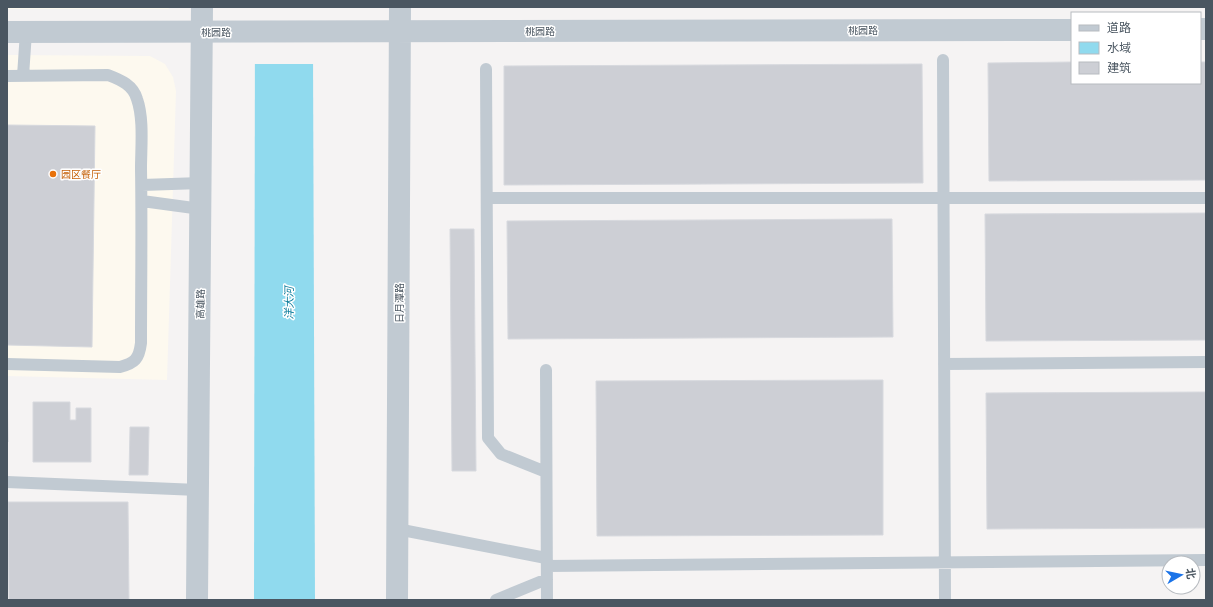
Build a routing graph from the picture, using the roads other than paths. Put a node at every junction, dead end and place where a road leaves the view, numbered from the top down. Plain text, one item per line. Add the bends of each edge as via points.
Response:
1 (202, 7) edge
2 (400, 7) edge
3 (1071, 30) edge
4 (17, 32) edge
5 (202, 32) junction
6 (400, 32) junction
7 (943, 60) dead end
8 (486, 69) dead end
9 (7, 76) edge
10 (23, 76) junction
11 (201, 183) junction
12 (142, 185) junction
13 (487, 198) junction
14 (944, 198) junction
15 (1206, 198) edge
16 (142, 201) junction
17 (201, 209) junction
18 (1206, 362) edge
19 (7, 364) edge
20 (944, 364) junction
21 (546, 370) dead end
22 (546, 472) junction
23 (7, 482) edge
24 (198, 490) junction
25 (397, 529) junction
26 (1206, 560) edge
27 (546, 562) junction
28 (945, 562) junction
29 (547, 579) junction
30 (197, 600) edge
31 (397, 600) edge
32 (496, 600) edge
33 (547, 600) edge
34 (945, 600) edge

1 - 5 street, 高雄路
2 - 6 street, 日月潭路
3 - 6 street, 桃园路
4 - 5 street, 桃园路
4 - 10 lane
5 - 6 street, 桃园路
5 - 11 street, 高雄路
6 - 25 street, 日月潭路
7 - 14 lane
8 - 13 lane
9 - 10 lane
10 - 12 lane via 108,76 130,86 137,98 141,116
11 - 12 lane
11 - 17 street, 高雄路
12 - 16 lane
13 - 14 lane
13 - 22 lane via 488,438 501,454
14 - 15 lane
14 - 20 lane
16 - 17 lane
16 - 19 lane via 141,343 140,353 131,364 120,367
17 - 24 street, 高雄路
18 - 20 lane
20 - 28 lane
21 - 22 lane
22 - 27 lane
23 - 24 lane
24 - 30 street, 高雄路
25 - 27 lane
25 - 31 street, 日月潭路
26 - 28 lane
27 - 28 lane
27 - 29 lane
28 - 34 lane
29 - 32 lane
29 - 33 lane

